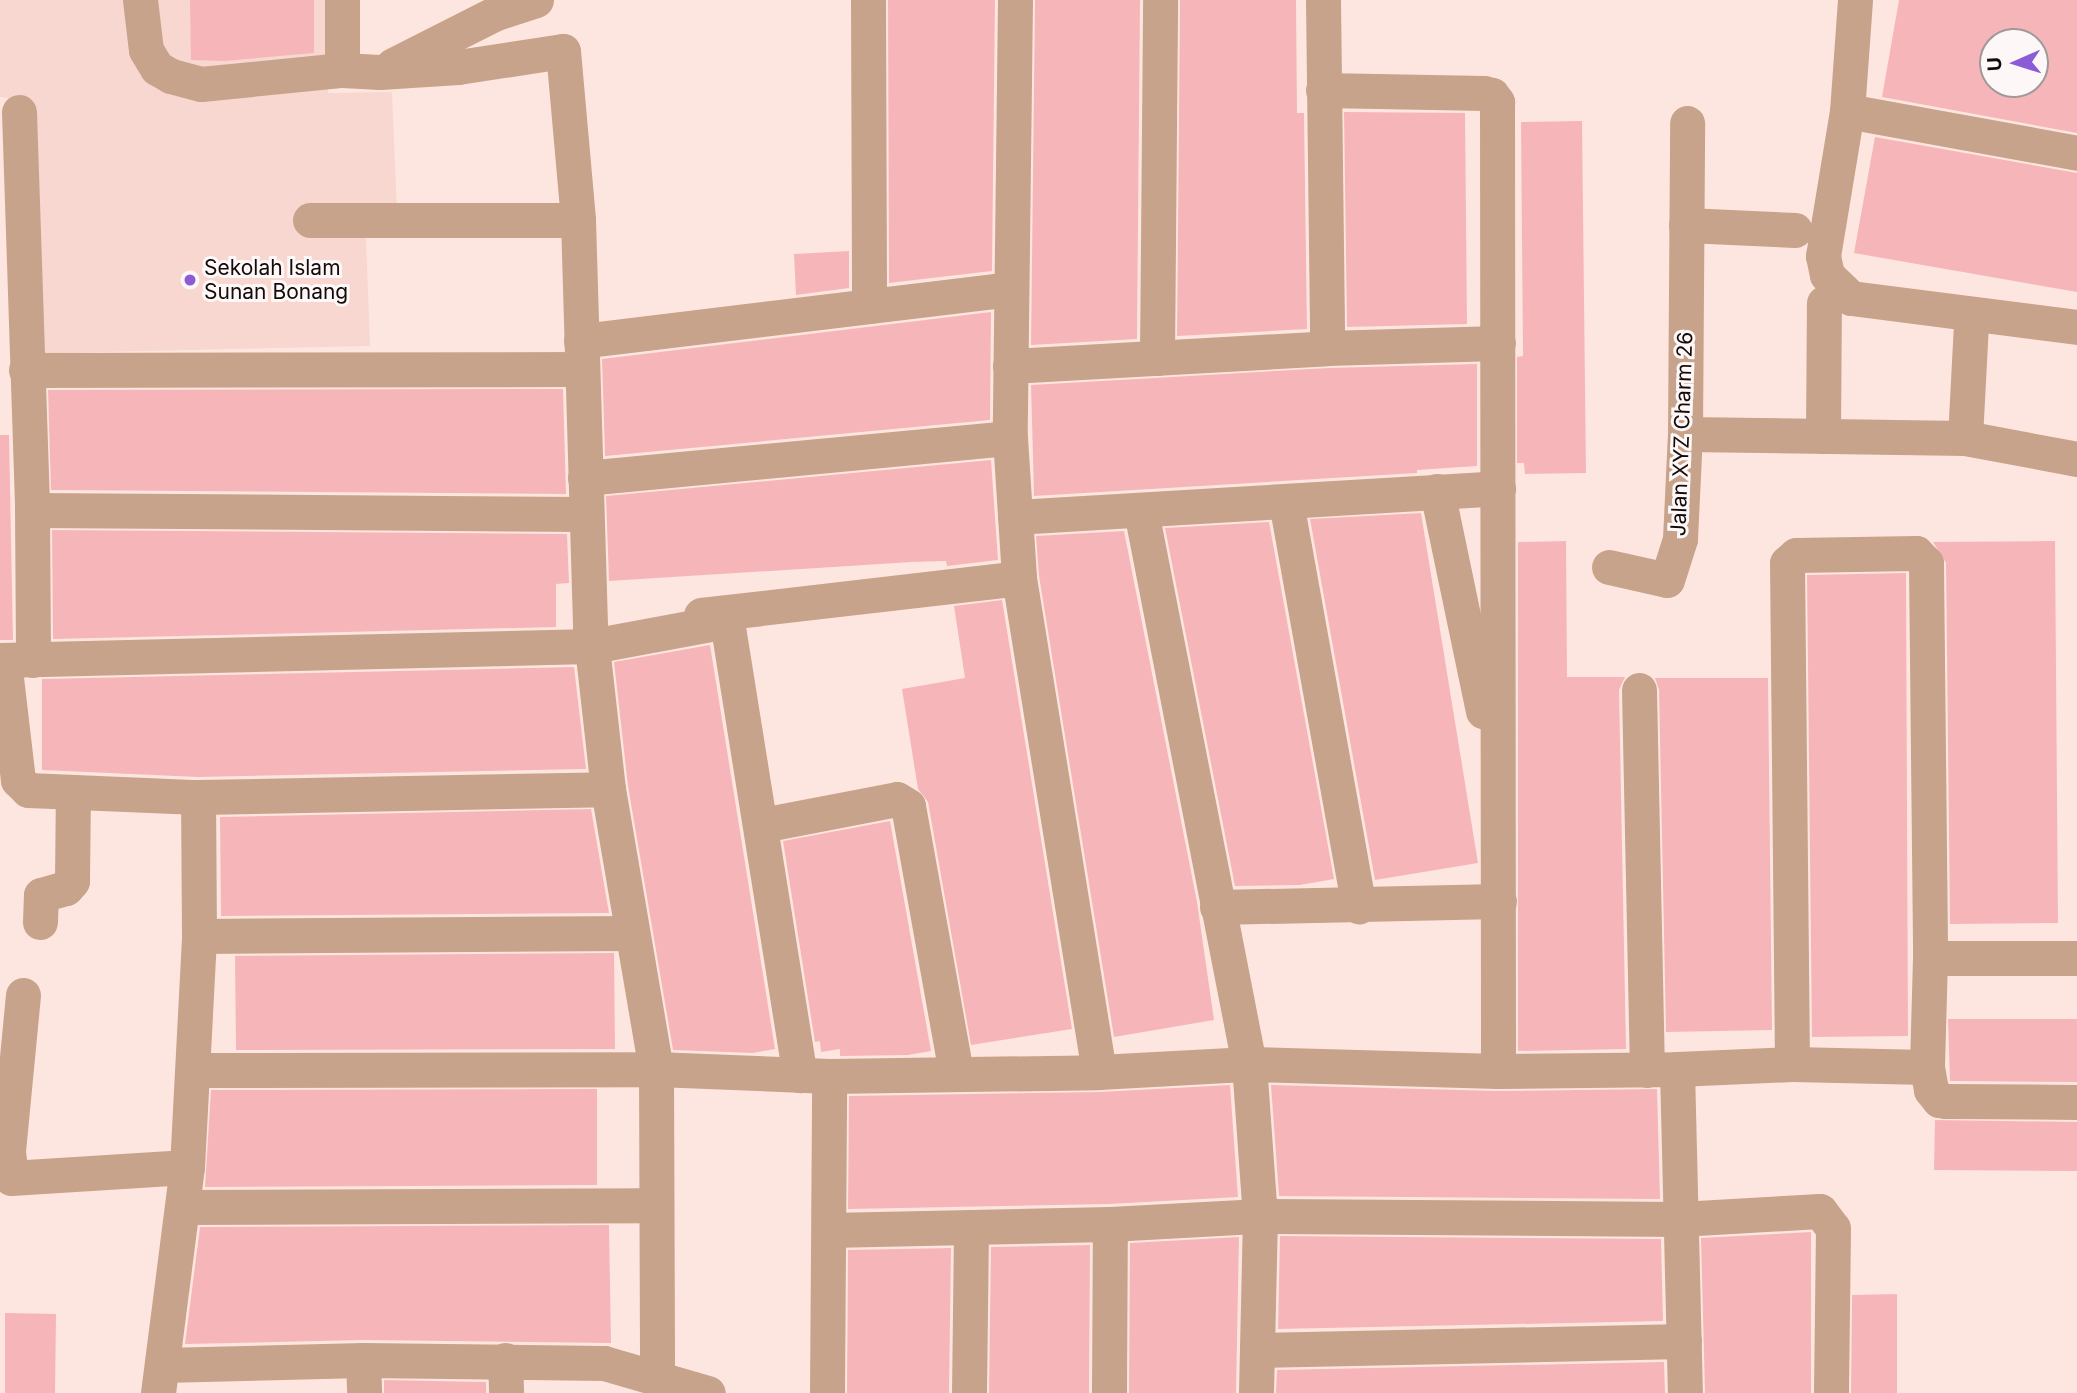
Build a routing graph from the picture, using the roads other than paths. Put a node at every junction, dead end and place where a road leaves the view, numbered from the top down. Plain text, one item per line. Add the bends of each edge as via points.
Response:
1 (140, 0) edge
2 (342, 0) edge
3 (536, 0) edge
4 (545, 0) edge
5 (868, 0) edge
6 (1015, 0) edge
7 (1160, 0) edge
8 (1323, 0) edge
9 (1855, 0) edge
10 (496, 6) edge
11 (563, 51) junction
12 (342, 70) junction
13 (380, 72) junction
14 (1323, 90) junction
15 (1847, 111) junction
16 (19, 112) dead end
17 (1687, 123) dead end
18 (2077, 153) edge
19 (310, 220) dead end
20 (578, 220) junction
21 (1686, 225) junction
22 (1795, 230) dead end
23 (1010, 289) junction
24 (1824, 303) dead end
25 (869, 306) junction
26 (1971, 324) dead end
27 (2077, 327) edge
28 (1498, 343) junction
29 (1327, 348) junction
30 (581, 355) junction
31 (1157, 358) junction
32 (1010, 366) junction
33 (18, 391) edge
34 (1685, 434) junction
35 (1823, 436) junction
36 (1010, 438) junction
37 (1965, 438) junction
38 (2077, 459) edge
39 (585, 478) junction
40 (1498, 488) junction
41 (1437, 491) junction
42 (1286, 502) junction
43 (32, 510) junction
44 (1141, 511) junction
45 (585, 514) junction
46 (1015, 517) junction
47 (1609, 567) dead end
48 (1019, 578) junction
49 (591, 638) junction
50 (12, 660) edge
51 (1639, 690) dead end
52 (1498, 778) junction
53 (608, 789) junction
54 (74, 792) junction
55 (198, 797) junction
56 (762, 825) junction
57 (1499, 901) junction
58 (1217, 906) junction
59 (1359, 906) junction
60 (40, 922) dead end
61 (632, 933) junction
62 (199, 936) junction
63 (1930, 958) junction
64 (2077, 958) edge
65 (23, 995) dead end
66 (1249, 1064) junction
67 (1792, 1064) junction
68 (1927, 1067) junction
69 (656, 1069) junction
70 (1662, 1069) junction
71 (194, 1070) junction
72 (1498, 1071) junction
73 (1099, 1072) junction
74 (956, 1074) junction
75 (814, 1076) junction
76 (2077, 1102) edge
77 (187, 1167) junction
78 (654, 1205) junction
79 (183, 1207) junction
80 (1260, 1216) junction
81 (1680, 1219) junction
82 (1111, 1224) junction
83 (971, 1227) junction
84 (829, 1230) junction
85 (1684, 1341) junction
86 (1256, 1350) junction
87 (657, 1376) junction
88 (364, 1377) edge
89 (505, 1377) edge
90 (160, 1379) edge
91 (708, 1393) edge
92 (827, 1393) edge
93 (970, 1393) edge
94 (1109, 1393) edge
95 (1256, 1393) edge
96 (1685, 1393) edge
97 (1831, 1393) edge

1 - 12 street via 146,50 158,68 171,76 201,84
2 - 12 street
3 - 10 street
4 - 11 street
5 - 25 street
6 - 23 street
7 - 31 street
8 - 14 street
9 - 15 street
10 - 13 street
11 - 13 street via 457,67
11 - 20 street
12 - 13 street
14 - 28 street via 1484,93 1497,102
14 - 29 street
15 - 18 street
15 - 27 street via 1823,256 1827,275 1842,292 1851,298
16 - 33 street
17 - 21 street, Jalan XYZ Charm 26
19 - 20 street
20 - 30 street
21 - 22 street
21 - 34 street, Jalan XYZ Charm 26
23 - 25 street
23 - 32 street
24 - 35 street
25 - 30 street
26 - 37 street
28 - 29 street
28 - 40 street
29 - 31 street
30 - 33 street
30 - 39 street
31 - 32 street
32 - 36 street
33 - 43 street
34 - 35 street
34 - 47 street, Jalan XYZ Charm 26 via 1680,538 1667,580
35 - 37 street
36 - 39 street
36 - 46 street
37 - 38 street
39 - 45 street
40 - 41 street
40 - 52 street
41 - 42 street
41 - 52 street
42 - 44 street
42 - 59 street
43 - 45 street
43 - 50 street
44 - 46 street
44 - 58 street
45 - 49 street
46 - 48 street
48 - 49 street
48 - 73 street
49 - 50 street
49 - 53 street
49 - 56 street via 727,621
50 - 54 street via 19,780 28,790
51 - 70 street
52 - 57 street
53 - 55 street
53 - 61 street
54 - 55 street
54 - 60 street via 72,881 66,888 41,895
55 - 62 street
56 - 74 street via 897,799 908,806
56 - 75 street
57 - 59 street
57 - 72 street
58 - 59 street
58 - 66 street
61 - 62 street
61 - 69 street
62 - 71 street
63 - 64 street
63 - 67 street via 1926,563 1916,553 1793,556 1787,562
63 - 68 street
65 - 77 street via 8,1152 11,1178
66 - 72 street
66 - 73 street
66 - 80 street
67 - 68 street
67 - 70 street
68 - 76 street via 1931,1090 1939,1100
69 - 71 street
69 - 75 street
69 - 78 street
70 - 72 street
70 - 81 street
71 - 77 street
73 - 74 street
74 - 75 street
75 - 84 street
77 - 79 street
78 - 79 street
78 - 87 street
79 - 90 street
80 - 81 street
80 - 82 street
80 - 86 street
81 - 85 street
81 - 97 street via 1811,1210 1827,1216 1833,1228
82 - 83 street
82 - 94 street
83 - 84 street
83 - 93 street
84 - 92 street
85 - 86 street
85 - 96 street
86 - 95 street
87 - 89 street via 604,1363
87 - 91 street
88 - 89 street
88 - 90 street

